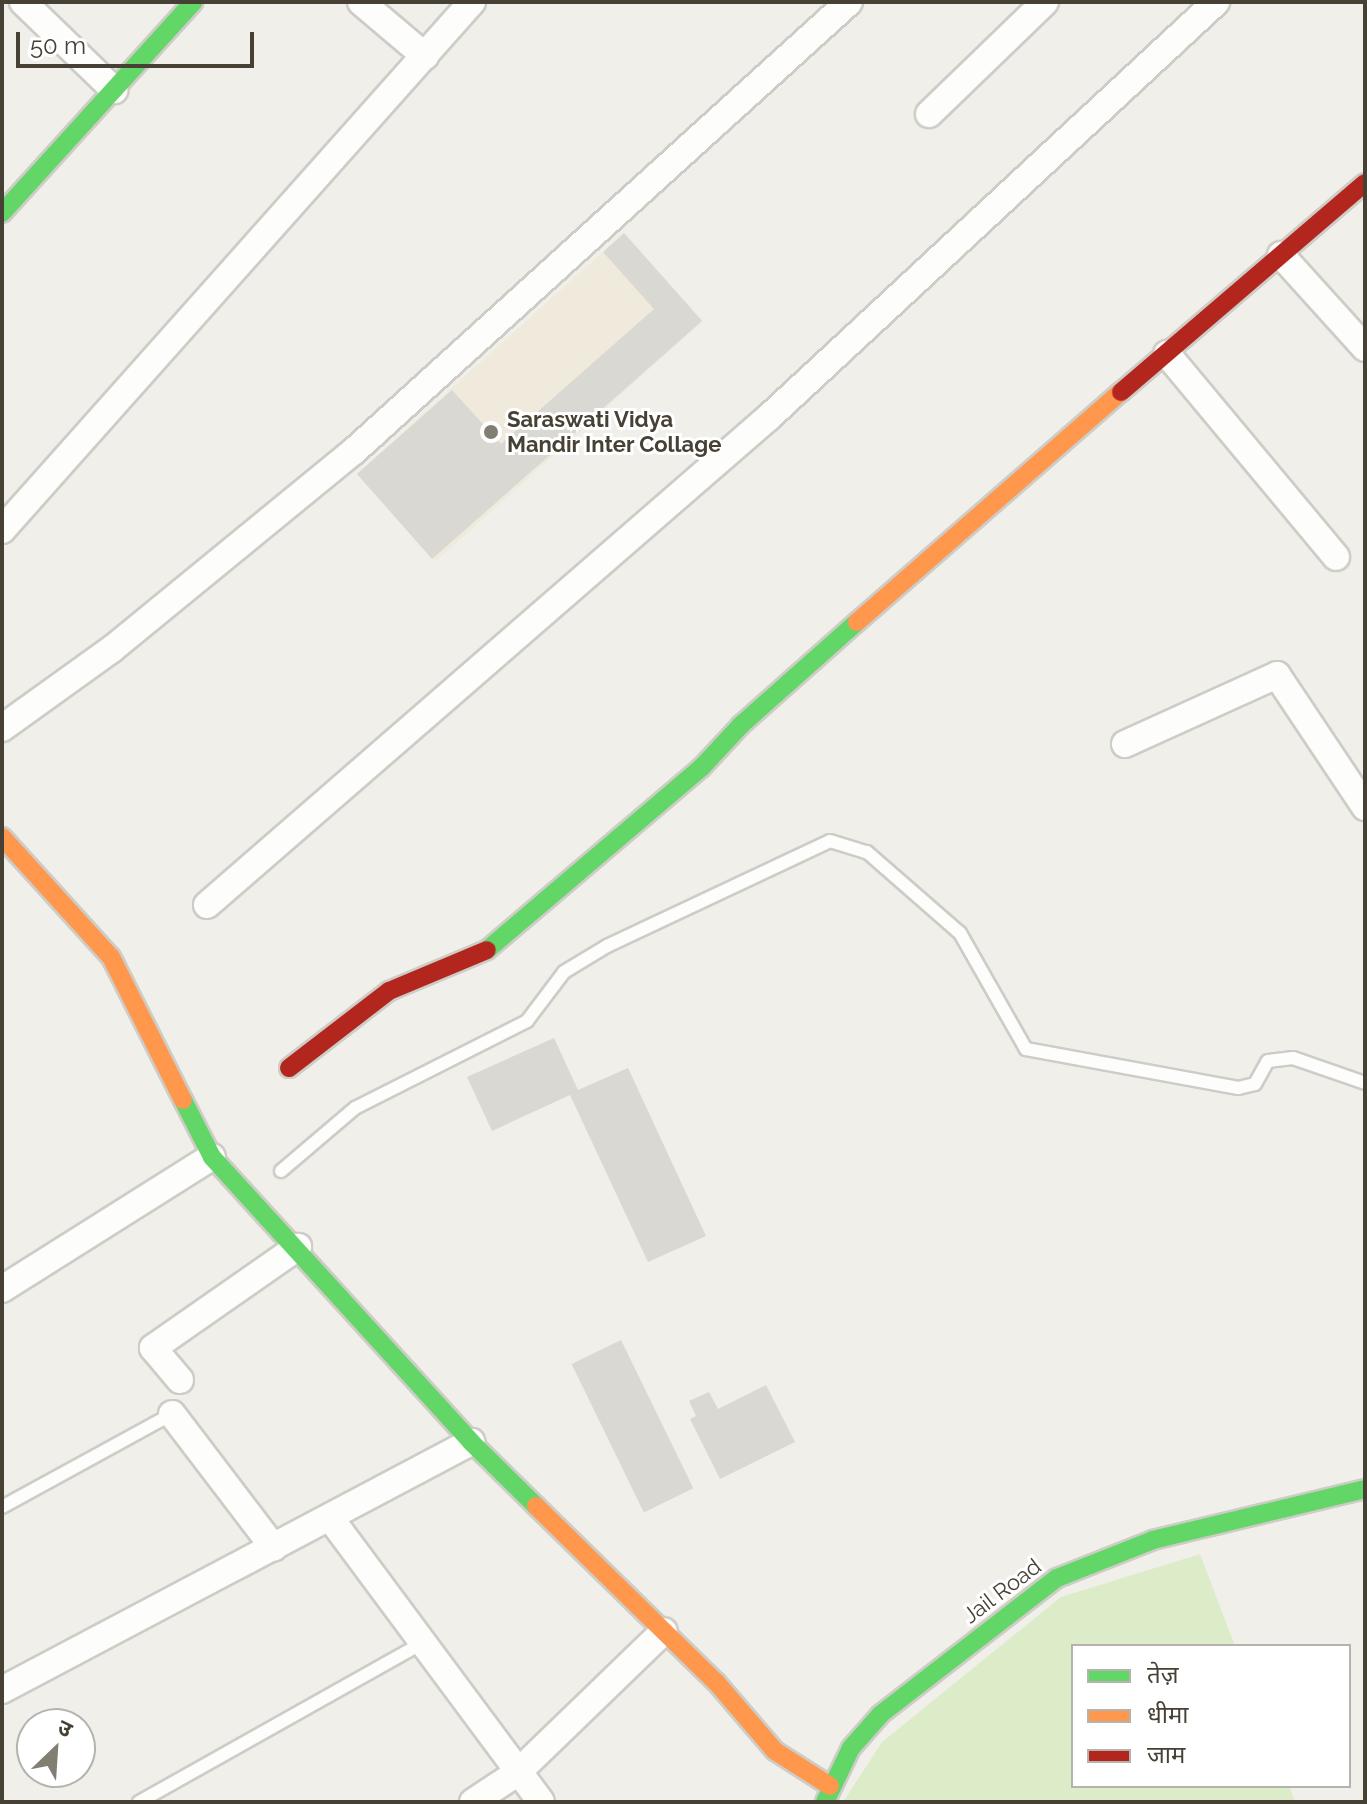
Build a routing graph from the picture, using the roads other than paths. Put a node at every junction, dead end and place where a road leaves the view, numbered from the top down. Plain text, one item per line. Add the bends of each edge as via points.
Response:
1 (23, 2) edge
2 (193, 2) edge
3 (361, 2) edge
4 (472, 2) edge
5 (849, 2) edge
6 (1045, 2) edge
7 (1216, 2) edge
8 (425, 56) junction
9 (114, 90) junction
10 (929, 114) dead end
11 (1365, 183) edge
12 (2, 213) edge
13 (1281, 255) junction
14 (1365, 348) edge
15 (1167, 354) junction
16 (2, 530) edge
17 (1336, 557) dead end
18 (2, 728) edge
19 (1125, 744) dead end
20 (1365, 807) edge
21 (2, 837) edge
22 (207, 905) dead end
23 (289, 1068) dead end
24 (1365, 1083) edge
25 (212, 1157) junction
26 (281, 1171) dead end
27 (298, 1247) junction
28 (2, 1289) edge
29 (180, 1380) dead end
30 (172, 1414) joint
31 (471, 1442) junction
32 (1363, 1489) edge
33 (2, 1507) edge
34 (1365, 1509) edge
35 (331, 1519) junction
36 (274, 1548) junction
37 (664, 1631) junction
38 (422, 1643) junction
39 (2, 1690) edge
40 (517, 1773) junction
41 (827, 1794) edge
42 (139, 1802) edge
43 (473, 1802) edge
44 (541, 1802) edge

1 - 9 street
2 - 9 street
3 - 8 street
4 - 8 street
5 - 18 street via 354,451 112,649
6 - 10 street
7 - 22 street via 769,417
8 - 16 street
9 - 12 street
11 - 13 street
13 - 14 street
13 - 15 street
15 - 17 street
15 - 23 street via 481,955 389,991
19 - 20 street via 1277,675
21 - 25 street via 111,957
24 - 26 lane via 1293,1058 1268,1061 1255,1084 1238,1088 1026,1049 960,933 867,852 830,841 607,946 564,972 527,1021 355,1108
25 - 27 street
25 - 28 street
27 - 29 street via 153,1348
27 - 31 street
30 - 33 lane
30 - 36 street
31 - 35 street
31 - 37 street
32 - 34 lane
32 - 41 street, Jail Road via 1153,1540 1057,1578 881,1714 851,1748
35 - 36 street
35 - 38 street
36 - 39 street
37 - 40 street
37 - 41 street via 775,1751
38 - 40 street
38 - 42 lane
40 - 43 street
40 - 44 street

